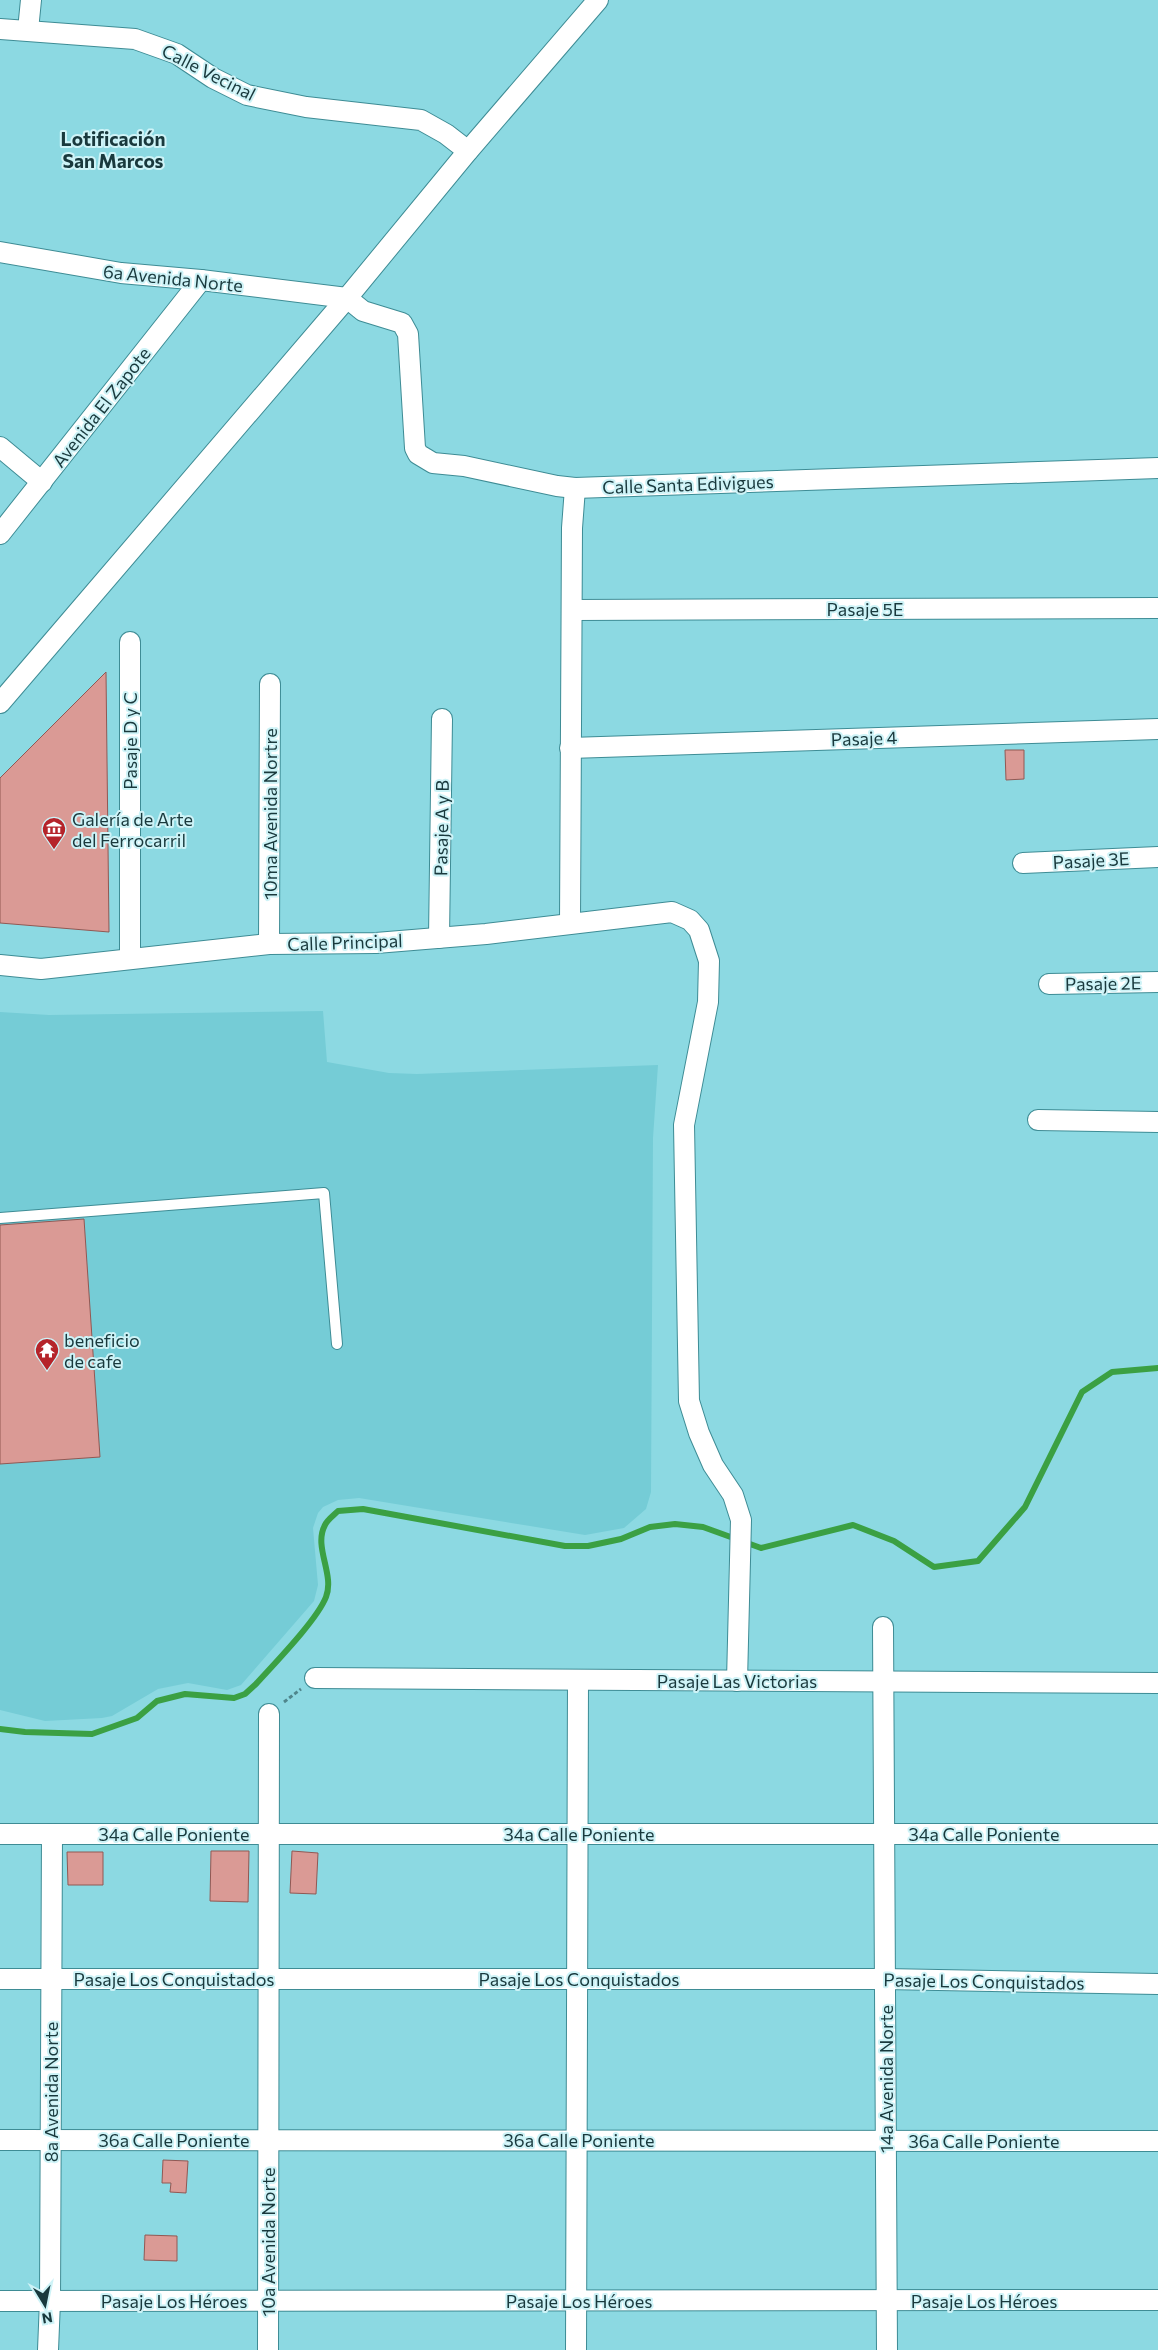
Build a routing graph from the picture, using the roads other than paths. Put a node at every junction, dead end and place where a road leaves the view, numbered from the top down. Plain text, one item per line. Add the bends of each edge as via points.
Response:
1 (31, 0) edge
2 (598, 0) edge
3 (0, 28) edge
4 (28, 30) junction
5 (468, 151) junction
6 (0, 252) edge
7 (201, 280) junction
8 (347, 298) junction
9 (0, 447) edge
10 (1158, 468) edge
11 (42, 482) junction
12 (574, 488) junction
13 (0, 534) edge
14 (1158, 608) edge
15 (573, 610) junction
16 (130, 642) dead end
17 (270, 684) dead end
18 (0, 703) edge
19 (442, 719) dead end
20 (1158, 729) edge
21 (570, 748) junction
22 (1158, 857) edge
23 (1023, 863) dead end
24 (570, 923) junction
25 (440, 938) junction
26 (269, 944) junction
27 (130, 959) junction
28 (0, 965) edge
29 (1158, 982) edge
30 (1049, 984) dead end
31 (1038, 1120) dead end
32 (1158, 1122) edge
33 (0, 1218) edge
34 (337, 1344) dead end
35 (883, 1627) dead end
36 (315, 1678) road end
37 (578, 1680) junction
38 (737, 1681) junction
39 (883, 1682) junction
40 (1158, 1683) edge
41 (269, 1714) road end
42 (0, 1834) edge
43 (52, 1834) junction
44 (269, 1834) junction
45 (578, 1834) junction
46 (884, 1834) junction
47 (1158, 1834) edge
48 (0, 1979) edge
49 (52, 1979) junction
50 (268, 1979) junction
51 (577, 1979) junction
52 (885, 1979) junction
53 (1158, 1984) edge
54 (0, 2140) edge
55 (51, 2140) junction
56 (268, 2140) junction
57 (577, 2140) junction
58 (886, 2141) junction
59 (1158, 2141) edge
60 (1158, 2300) edge
61 (0, 2301) edge
62 (50, 2301) junction
63 (268, 2301) junction
64 (577, 2301) junction
65 (887, 2301) junction
66 (48, 2350) edge
67 (268, 2350) edge
68 (576, 2350) edge
69 (887, 2350) edge

1 - 4 street
2 - 5 street
3 - 4 street, Calle Vecinal
4 - 5 street, Calle Vecinal via 135,39 176,54 247,95 306,107 422,120
5 - 8 street
6 - 7 street, 6a Avenida Norte via 121,273
7 - 8 street, 6a Avenida Norte
7 - 11 street, Avenida El Zapote
8 - 12 street, Calle Santa Edivigues via 363,311 402,323 408,334 415,448 424,459
8 - 18 street
9 - 11 street
10 - 12 street, Calle Santa Edivigues
11 - 13 street, Avenida El Zapote
12 - 15 street
14 - 15 street, Pasaje 5E
15 - 21 street
16 - 27 street, Pasaje D y C
17 - 26 street, 10ma Avenida Nortre
19 - 25 street, Pasaje A y B
20 - 21 street, Pasaje 4
21 - 24 street
22 - 23 street, Pasaje 3E
24 - 25 street, Calle Principal
24 - 38 street, Calle Principal via 672,912 690,920 699,930 709,961 708,1002 684,1125 688,1401 713,1465 733,1495 741,1520
25 - 26 street, Calle Principal via 376,943
26 - 27 street, Calle Principal
27 - 28 street, Calle Principal via 41,970
29 - 30 street, Pasaje 2E
31 - 32 street
33 - 34 lane via 324,1194
35 - 39 street, 14a Avenida Norte
36 - 37 street, Pasaje Las Victorias
37 - 38 street, Pasaje Las Victorias
37 - 45 street
38 - 39 street, Pasaje Las Victorias
39 - 40 street, Pasaje Las Victorias
39 - 46 street, 14a Avenida Norte
41 - 44 street, 10a Avenida Norte
42 - 43 street, 34a Calle Poniente
43 - 44 street, 34a Calle Poniente
43 - 49 street, 8a Avenida Norte
44 - 45 street, 34a Calle Poniente
44 - 50 street, 10a Avenida Norte
45 - 46 street, 34a Calle Poniente
45 - 51 street
46 - 47 street, 34a Calle Poniente
46 - 52 street, 14a Avenida Norte
48 - 49 street, Pasaje Los Conquistados
49 - 50 street, Pasaje Los Conquistados
49 - 55 street, 8a Avenida Norte
50 - 51 street, Pasaje Los Conquistados
50 - 56 street, 10a Avenida Norte
51 - 52 street, Pasaje Los Conquistados
51 - 57 street
52 - 53 street, Pasaje Los Conquistados
52 - 58 street, 14a Avenida Norte
54 - 55 street, 36a Calle Poniente
55 - 56 street, 36a Calle Poniente
55 - 62 street, 8a Avenida Norte
56 - 57 street, 36a Calle Poniente
56 - 63 street, 10a Avenida Norte
57 - 58 street, 36a Calle Poniente
57 - 64 street
58 - 59 street, 36a Calle Poniente
58 - 65 street, 14a Avenida Norte
60 - 65 street, Pasaje Los Héroes
61 - 62 street, Pasaje Los Héroes
62 - 63 street, Pasaje Los Héroes
62 - 66 street, 8a Avenida Norte
63 - 64 street, Pasaje Los Héroes
63 - 67 street, 10a Avenida Norte
64 - 65 street, Pasaje Los Héroes
64 - 68 street
65 - 69 street, 14a Avenida Norte

